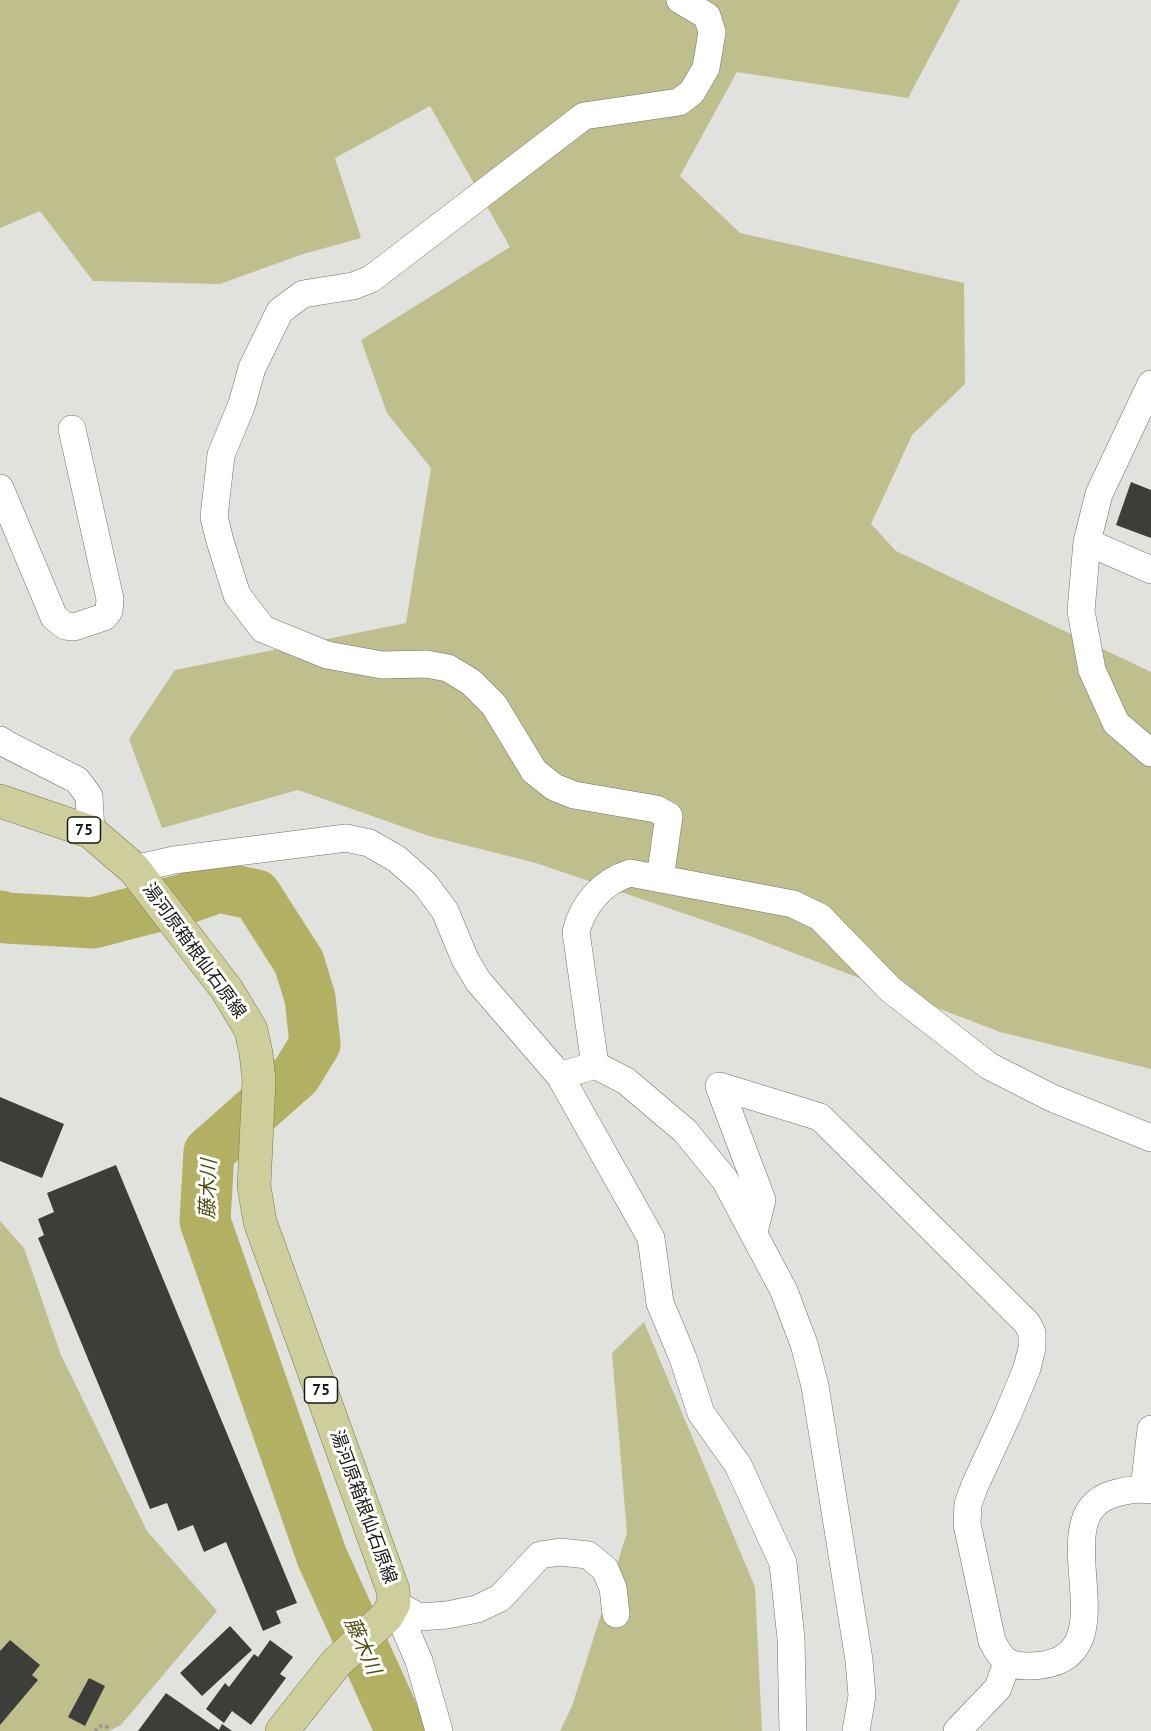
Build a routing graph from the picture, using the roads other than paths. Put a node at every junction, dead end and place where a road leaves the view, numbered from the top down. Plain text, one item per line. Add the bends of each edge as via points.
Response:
1 (680, 0) edge
2 (1151, 384) edge
3 (72, 429) dead end
4 (0, 488) edge
5 (1087, 542) junction
6 (1151, 570) edge
7 (0, 740) edge
8 (1151, 753) edge
9 (0, 801) edge
10 (91, 832) junction
11 (141, 879) junction
12 (660, 879) junction
13 (595, 1065) junction
14 (560, 1076) junction
15 (1151, 1138) edge
16 (754, 1233) junction
17 (1151, 1430) edge
18 (1148, 1490) edge
19 (390, 1610) junction
20 (616, 1614) dead end
21 (1006, 1663) junction
22 (282, 1731) edge
23 (439, 1731) edge
24 (793, 1731) edge
25 (856, 1731) edge
26 (957, 1731) edge

1 - 12 street via 708,16 712,32 706,68 692,92 679,102 584,116 371,279 303,294 279,311 252,368 221,455 214,517 237,595 263,629 327,656 382,665 426,664 448,668 471,682 494,705 534,771 554,787 574,795 656,809 669,816
2 - 5 street via 1099,494
3 - 4 street via 110,599 104,617 74,627 65,626 54,617
5 - 6 street
5 - 8 street via 1081,611 1092,670 1116,723
7 - 10 street via 77,780 89,795
9 - 10 main road, 湯河原箱根仙石原線 / 75
10 - 11 main road, 湯河原箱根仙石原線 / 75
11 - 14 street via 174,860 346,838 369,843 397,859 425,884 445,911 478,981
11 - 19 main road, 湯河原箱根仙石原線 / 75 via 227,990 251,1030 259,1080 254,1186 260,1222 393,1590
12 - 13 street via 630,873 616,878 592,898 580,915 577,952
12 - 15 street via 793,904 820,917 890,989 989,1066 1052,1098
13 - 14 street
13 - 16 street via 626,1082 685,1131 725,1180
14 - 24 street via 651,1238 660,1303 701,1413 738,1465 783,1563 791,1639
16 - 21 street via 762,1200 720,1086 820,1117 1027,1323 1032,1334 1027,1368 968,1504 967,1524 993,1641
16 - 25 street via 784,1291 815,1386 859,1660 862,1696
17 - 18 street
18 - 21 street via 1118,1492 1102,1498 1091,1506 1085,1518 1085,1607 1073,1650 1042,1666
19 - 20 street via 419,1617 477,1609 500,1598 540,1555 560,1552 588,1555 605,1569 613,1588
19 - 22 main road via 337,1662
19 - 23 street via 419,1661
21 - 26 street via 998,1688

